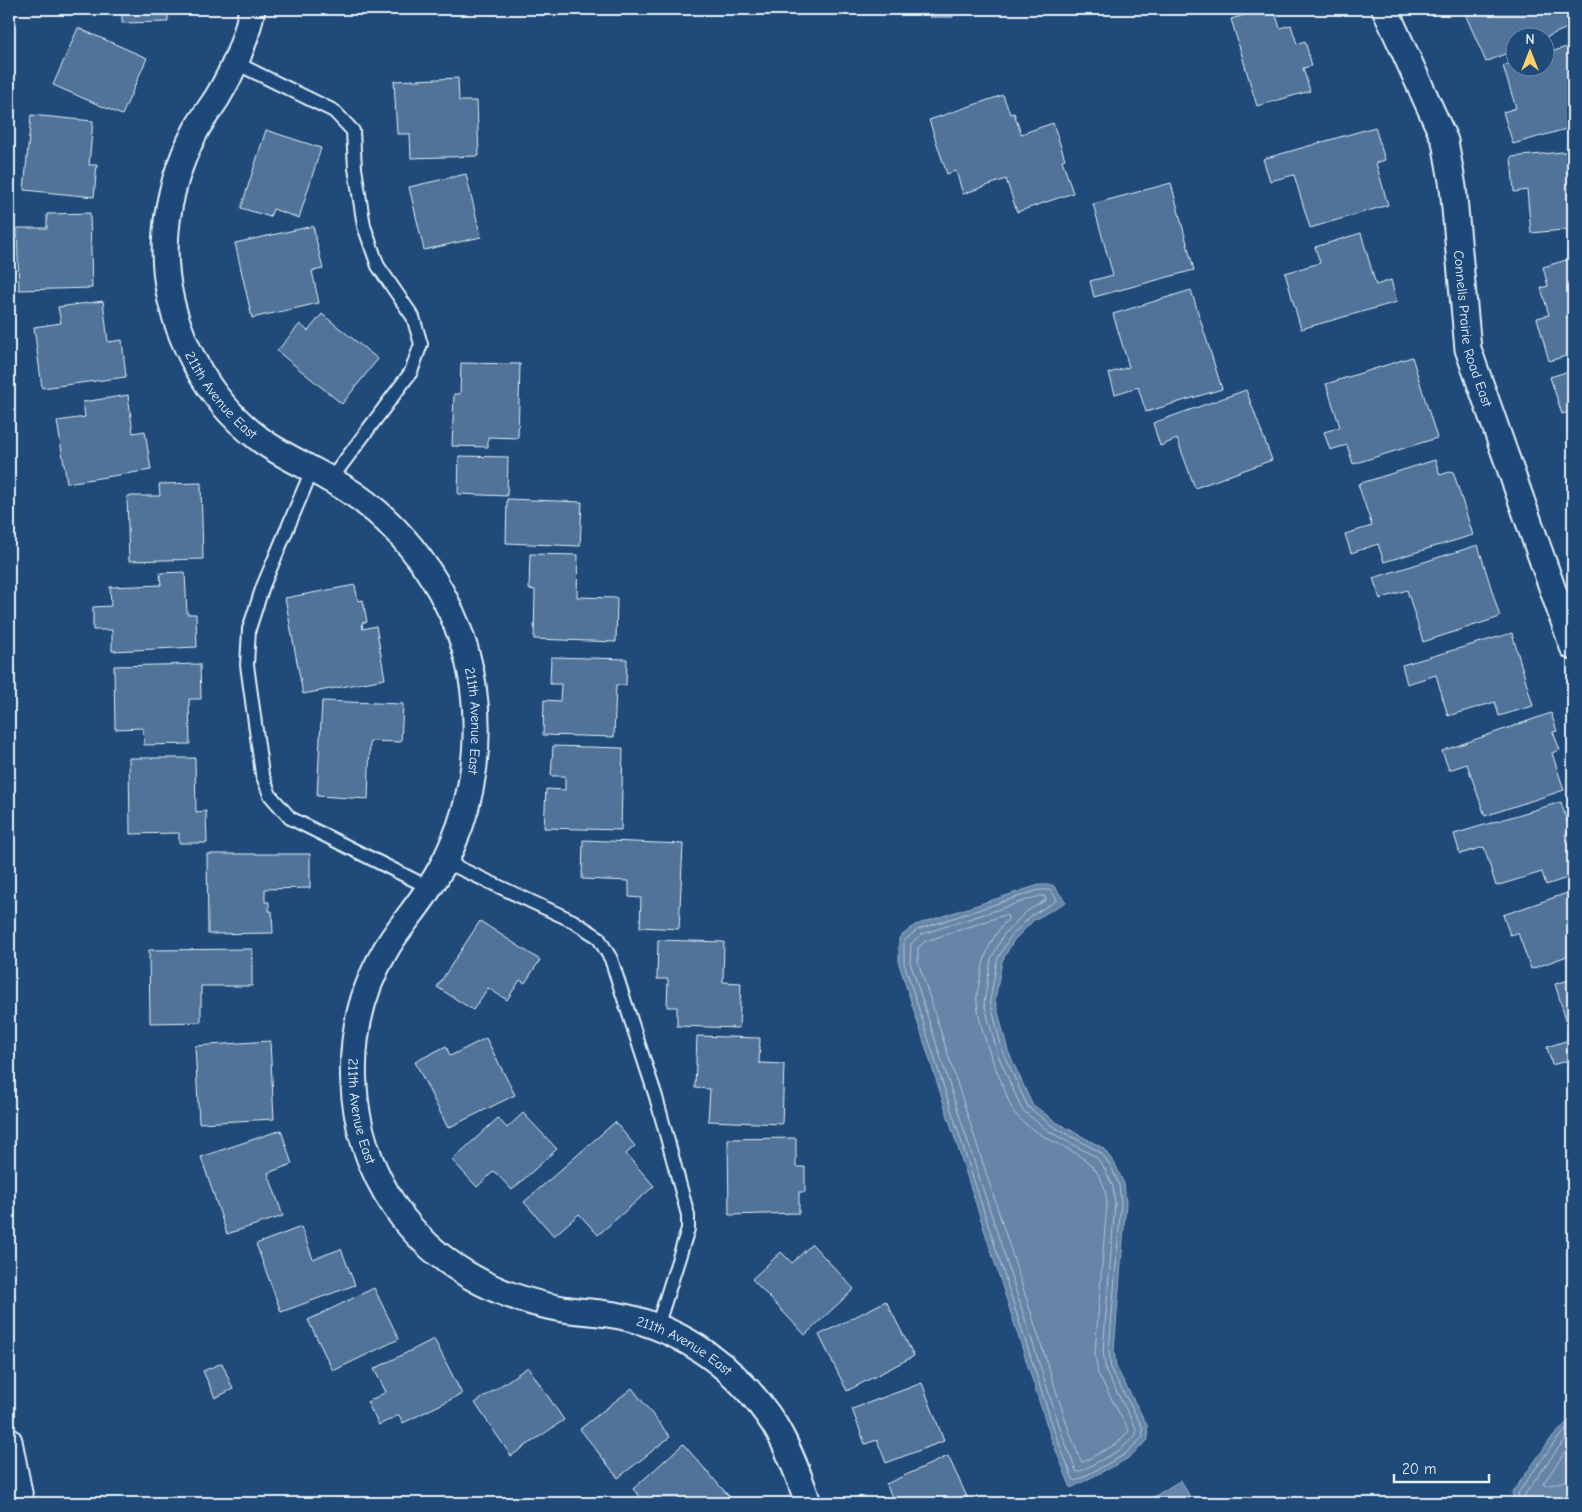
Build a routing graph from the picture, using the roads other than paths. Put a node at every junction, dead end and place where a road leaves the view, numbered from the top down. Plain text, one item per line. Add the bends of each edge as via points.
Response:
1 (252, 9) edge
2 (1385, 9) edge
3 (236, 63) junction
4 (322, 475) junction
5 (1573, 647) edge
6 (444, 861) junction
7 (430, 888) junction
8 (657, 1327) junction
9 (9, 1441) edge
10 (21, 1503) edge
11 (808, 1503) edge

1 - 3 street, 211th Avenue East
2 - 5 street, Connells Prairie Road East via 1445,141 1453,187 1468,349
3 - 4 street, 211th Avenue East via 196,130 177,172 165,238 172,304 185,344 208,384 231,413 259,439
3 - 4 lane via 334,111 353,131 364,226 378,266 413,317 421,344 411,372
4 - 6 street, 211th Avenue East via 380,515 411,548 435,581 462,640 473,685 476,743 473,775 462,820
4 - 7 lane via 263,586 249,629 247,665 262,774 270,795 290,818
6 - 7 street, 211th Avenue East
6 - 8 lane via 573,921 598,937 611,958 656,1097 688,1215 688,1228
7 - 8 street, 211th Avenue East via 386,948 371,978 360,1014 353,1059 354,1101 360,1130 377,1177 397,1210 421,1238 459,1271 488,1287 524,1301 620,1316
8 - 11 street, 211th Avenue East via 694,1345 731,1372 754,1396 776,1427 796,1468
9 - 10 street

